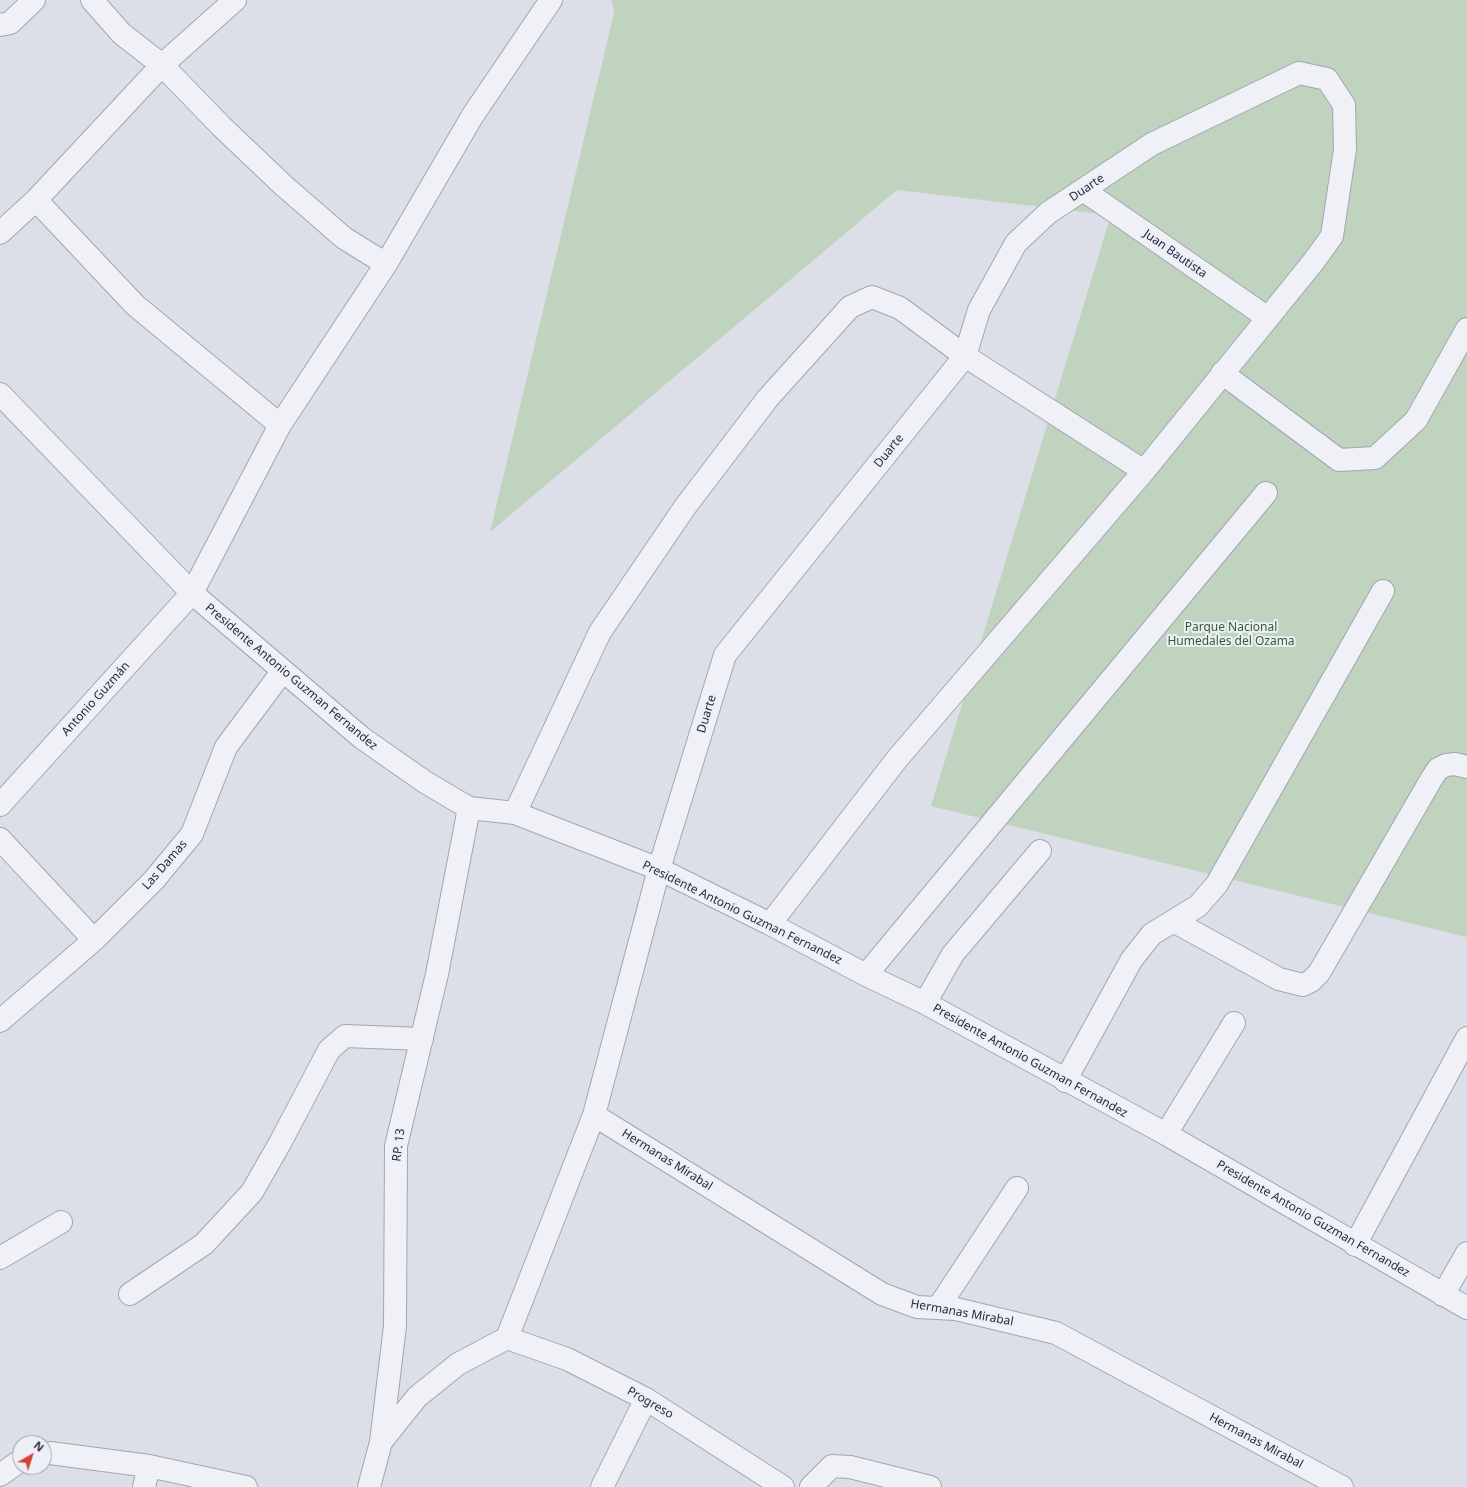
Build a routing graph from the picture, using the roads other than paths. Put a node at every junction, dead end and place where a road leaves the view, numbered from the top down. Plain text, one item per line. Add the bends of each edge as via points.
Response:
1 (34, 0) edge
2 (92, 0) edge
3 (235, 0) edge
4 (551, 0) edge
5 (0, 25) edge
6 (162, 65) junction
7 (1083, 190) junction
8 (36, 200) junction
9 (0, 233) edge
10 (386, 264) junction
11 (1268, 318) junction
12 (1467, 329) edge
13 (965, 356) junction
14 (1222, 373) junction
15 (0, 394) edge
16 (280, 424) junction
17 (1144, 470) junction
18 (1266, 493) dead end
19 (1383, 591) dead end
20 (192, 593) junction
21 (282, 672) junction
22 (1467, 767) edge
23 (0, 805) edge
24 (469, 808) junction
25 (515, 814) junction
26 (0, 840) edge
27 (1040, 851) dead end
28 (659, 869) junction
29 (1175, 922) junction
30 (770, 924) junction
31 (94, 940) junction
32 (866, 975) junction
33 (925, 1003) junction
34 (0, 1021) edge
35 (1234, 1023) dead end
36 (1467, 1038) edge
37 (422, 1039) junction
38 (1065, 1080) junction
39 (594, 1115) junction
40 (1166, 1134) junction
41 (1017, 1188) dead end
42 (61, 1222) dead end
43 (1355, 1245) junction
44 (1467, 1253) edge
45 (0, 1258) edge
46 (130, 1294) dead end
47 (1443, 1295) junction
48 (938, 1308) junction
49 (1467, 1308) edge
50 (506, 1338) junction
51 (646, 1399) junction
52 (382, 1442) junction
53 (52, 1455) edge
54 (149, 1466) junction
55 (12, 1467) edge
56 (0, 1475) edge
57 (144, 1487) edge
58 (246, 1487) edge
59 (369, 1487) edge
60 (602, 1487) edge
61 (783, 1487) edge
62 (811, 1487) edge
63 (930, 1487) edge
64 (1342, 1487) edge

1 - 5 street via 10,22
2 - 6 street via 122,34
3 - 6 street
4 - 10 street, Antonio Guzmán via 473,116
6 - 8 street
6 - 10 street via 221,126 284,185 344,238
7 - 11 street, Juan Bautista
7 - 11 street, Duarte via 1152,144 1299,73 1327,79 1344,105 1345,149 1332,236
7 - 13 street, Duarte via 1048,213 1016,243 979,310
8 - 9 street
8 - 16 street via 135,305
10 - 16 street, Antonio Guzmán
11 - 14 street
12 - 14 street via 1416,420 1374,458 1339,460
13 - 17 street
13 - 25 street via 900,308 872,296 850,306 768,398 685,507 600,632
13 - 28 street, Duarte via 725,655
14 - 17 street
15 - 20 street, Presidente Antonio Guzman Fernandez
16 - 20 street, Antonio Guzmán
17 - 30 street via 897,759
18 - 32 street
19 - 29 street via 1217,884 1198,906
20 - 21 street, Presidente Antonio Guzman Fernandez
20 - 23 street, Antonio Guzmán
21 - 24 street, Presidente Antonio Guzman Fernandez via 362,738 425,782
21 - 31 street, Las Damas via 226,747 192,834 154,880
22 - 29 street via 1456,764 1438,769 1319,973 1311,981 1303,984 1279,979
24 - 25 street, Presidente Antonio Guzman Fernandez
24 - 37 street, RP. 13
25 - 28 street, Presidente Antonio Guzman Fernandez
26 - 31 street
27 - 33 street via 953,954
28 - 30 street, Presidente Antonio Guzman Fernandez
28 - 39 street, Duarte
29 - 38 street via 1152,934 1132,959
30 - 32 street, Presidente Antonio Guzman Fernandez
31 - 34 street, Las Damas
32 - 33 street, Presidente Antonio Guzman Fernandez
33 - 38 street, Presidente Antonio Guzman Fernandez
35 - 40 street
36 - 43 street
37 - 46 street via 345,1036 329,1050 252,1192 204,1244
37 - 52 street, RP. 13 via 396,1146 395,1326
38 - 40 street, Presidente Antonio Guzman Fernandez
39 - 48 street, Hermanas Mirabal via 882,1294 917,1307
39 - 50 street, Duarte
40 - 43 street, Presidente Antonio Guzman Fernandez
41 - 48 street
42 - 45 street
43 - 47 street, Presidente Antonio Guzman Fernandez
44 - 47 street
47 - 49 street, Presidente Antonio Guzman Fernandez
48 - 64 street, Hermanas Mirabal via 994,1317 1056,1333
50 - 51 street, Progreso via 567,1360
50 - 52 street via 458,1364 417,1397
51 - 60 street
51 - 61 street, Progreso
52 - 59 street, RP. 13
53 - 54 street
54 - 57 street
54 - 58 street
55 - 56 street
62 - 63 street via 832,1466 850,1467

